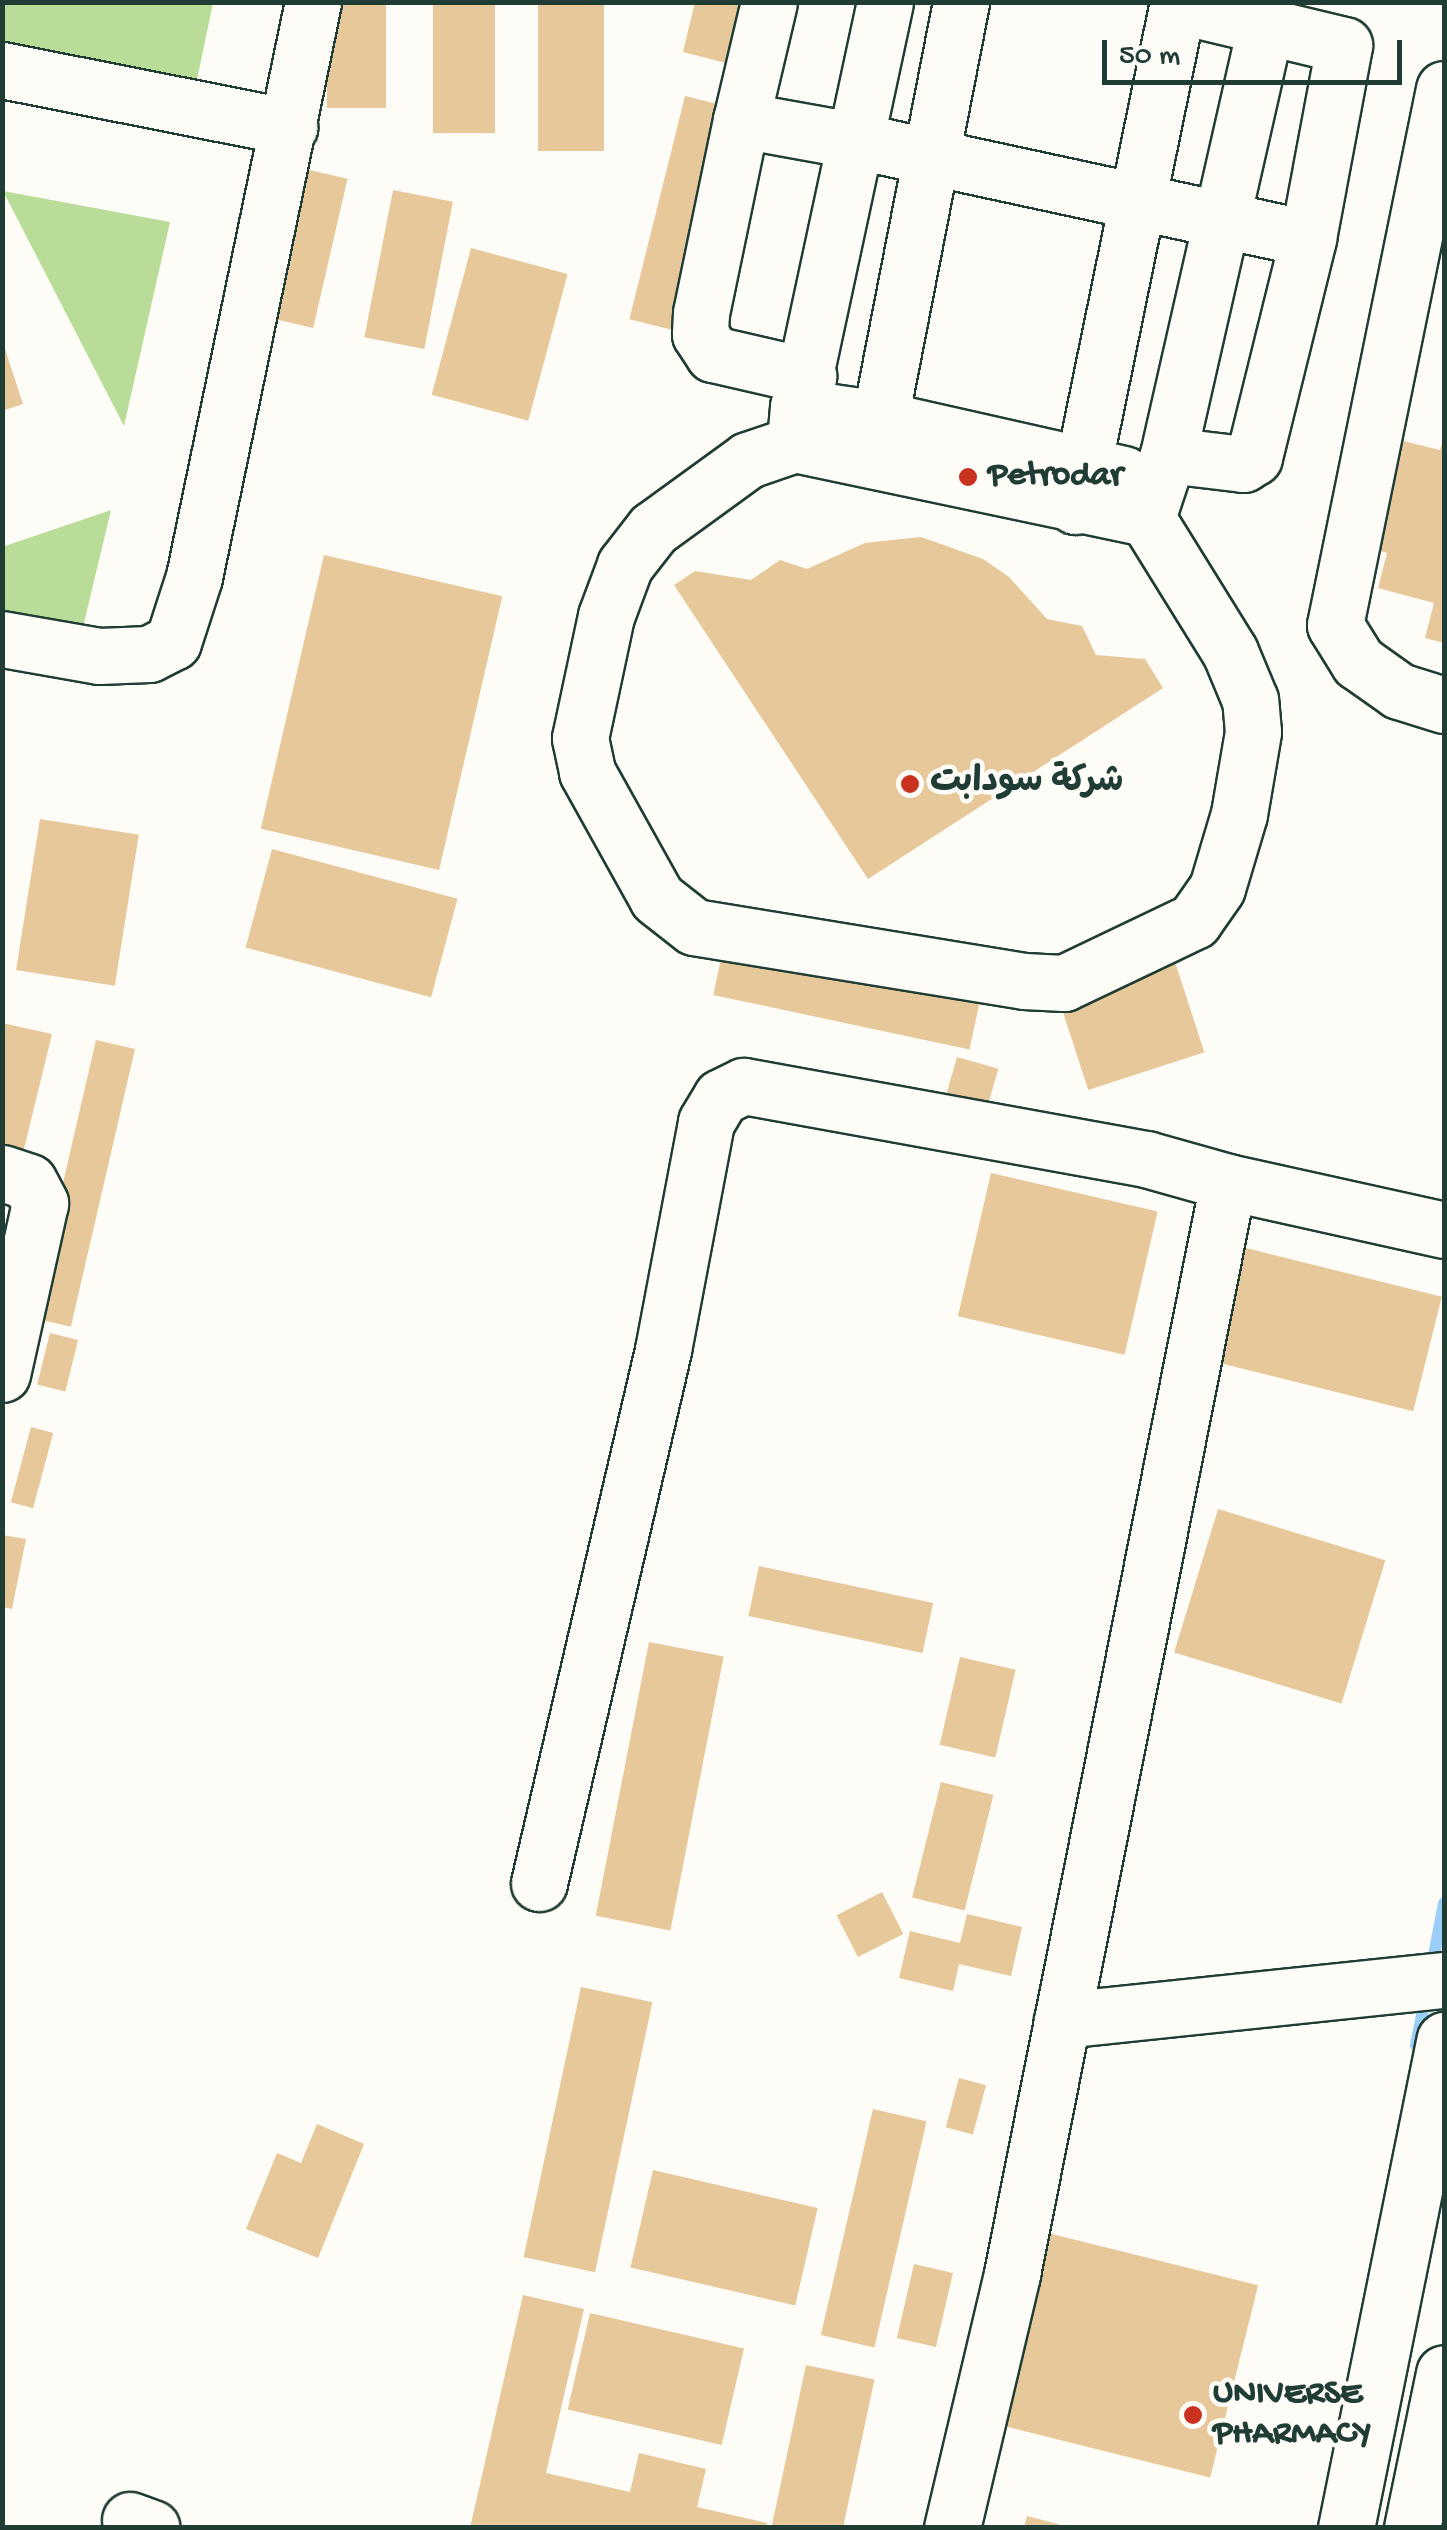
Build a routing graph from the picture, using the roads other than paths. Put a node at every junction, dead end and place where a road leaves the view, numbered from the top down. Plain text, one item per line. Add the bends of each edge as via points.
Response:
1 (312, 2) edge
2 (770, 2) edge
3 (885, 2) edge
4 (960, 2) edge
5 (1178, 4) edge
6 (1265, 28) junction
7 (2, 70) edge
8 (1444, 89) edge
9 (740, 120) junction
10 (289, 128) junction
11 (858, 141) junction
12 (932, 158) junction
13 (1138, 200) junction
14 (1220, 218) junction
15 (1308, 238) junction
16 (800, 409) junction
17 (876, 439) junction
18 (1157, 485) junction
19 (1081, 486) junction
20 (2, 638) edge
21 (1444, 705) edge
22 (2, 1173) edge
23 (1228, 1182) junction
24 (1444, 1230) edge
25 (2, 1374) edge
26 (539, 1884) dead end
27 (1444, 1980) edge
28 (1062, 2020) junction
29 (1444, 2040) edge
30 (1444, 2372) edge
31 (952, 2528) edge
32 (1346, 2528) edge
33 (1412, 2528) edge

1 - 10 street
2 - 9 street
3 - 11 street
4 - 12 street
5 - 6 street
5 - 13 street
6 - 14 street
6 - 15 street via 1344,45
7 - 10 street
8 - 21 street via 1335,625 1358,662 1398,691
9 - 11 street
9 - 16 street via 700,334 713,354
10 - 20 street via 194,577 173,642 149,654 100,656
11 - 12 street
11 - 16 street
12 - 13 street
12 - 17 street
13 - 14 street
13 - 19 street
14 - 15 street
14 - 18 street
15 - 18 street via 1254,457
16 - 17 street
16 - 18 street via 748,460 653,529 624,565 580,738 587,772 657,898 694,927 1064,983 1194,921 1217,888 1253,732 1250,700
17 - 19 street
18 - 19 street
22 - 25 street via 29,1182 40,1203
23 - 24 street
23 - 26 street via 1146,1159 744,1086 721,1097 706,1122 663,1350
23 - 28 street
27 - 28 street
28 - 31 street
29 - 32 street
30 - 33 street

